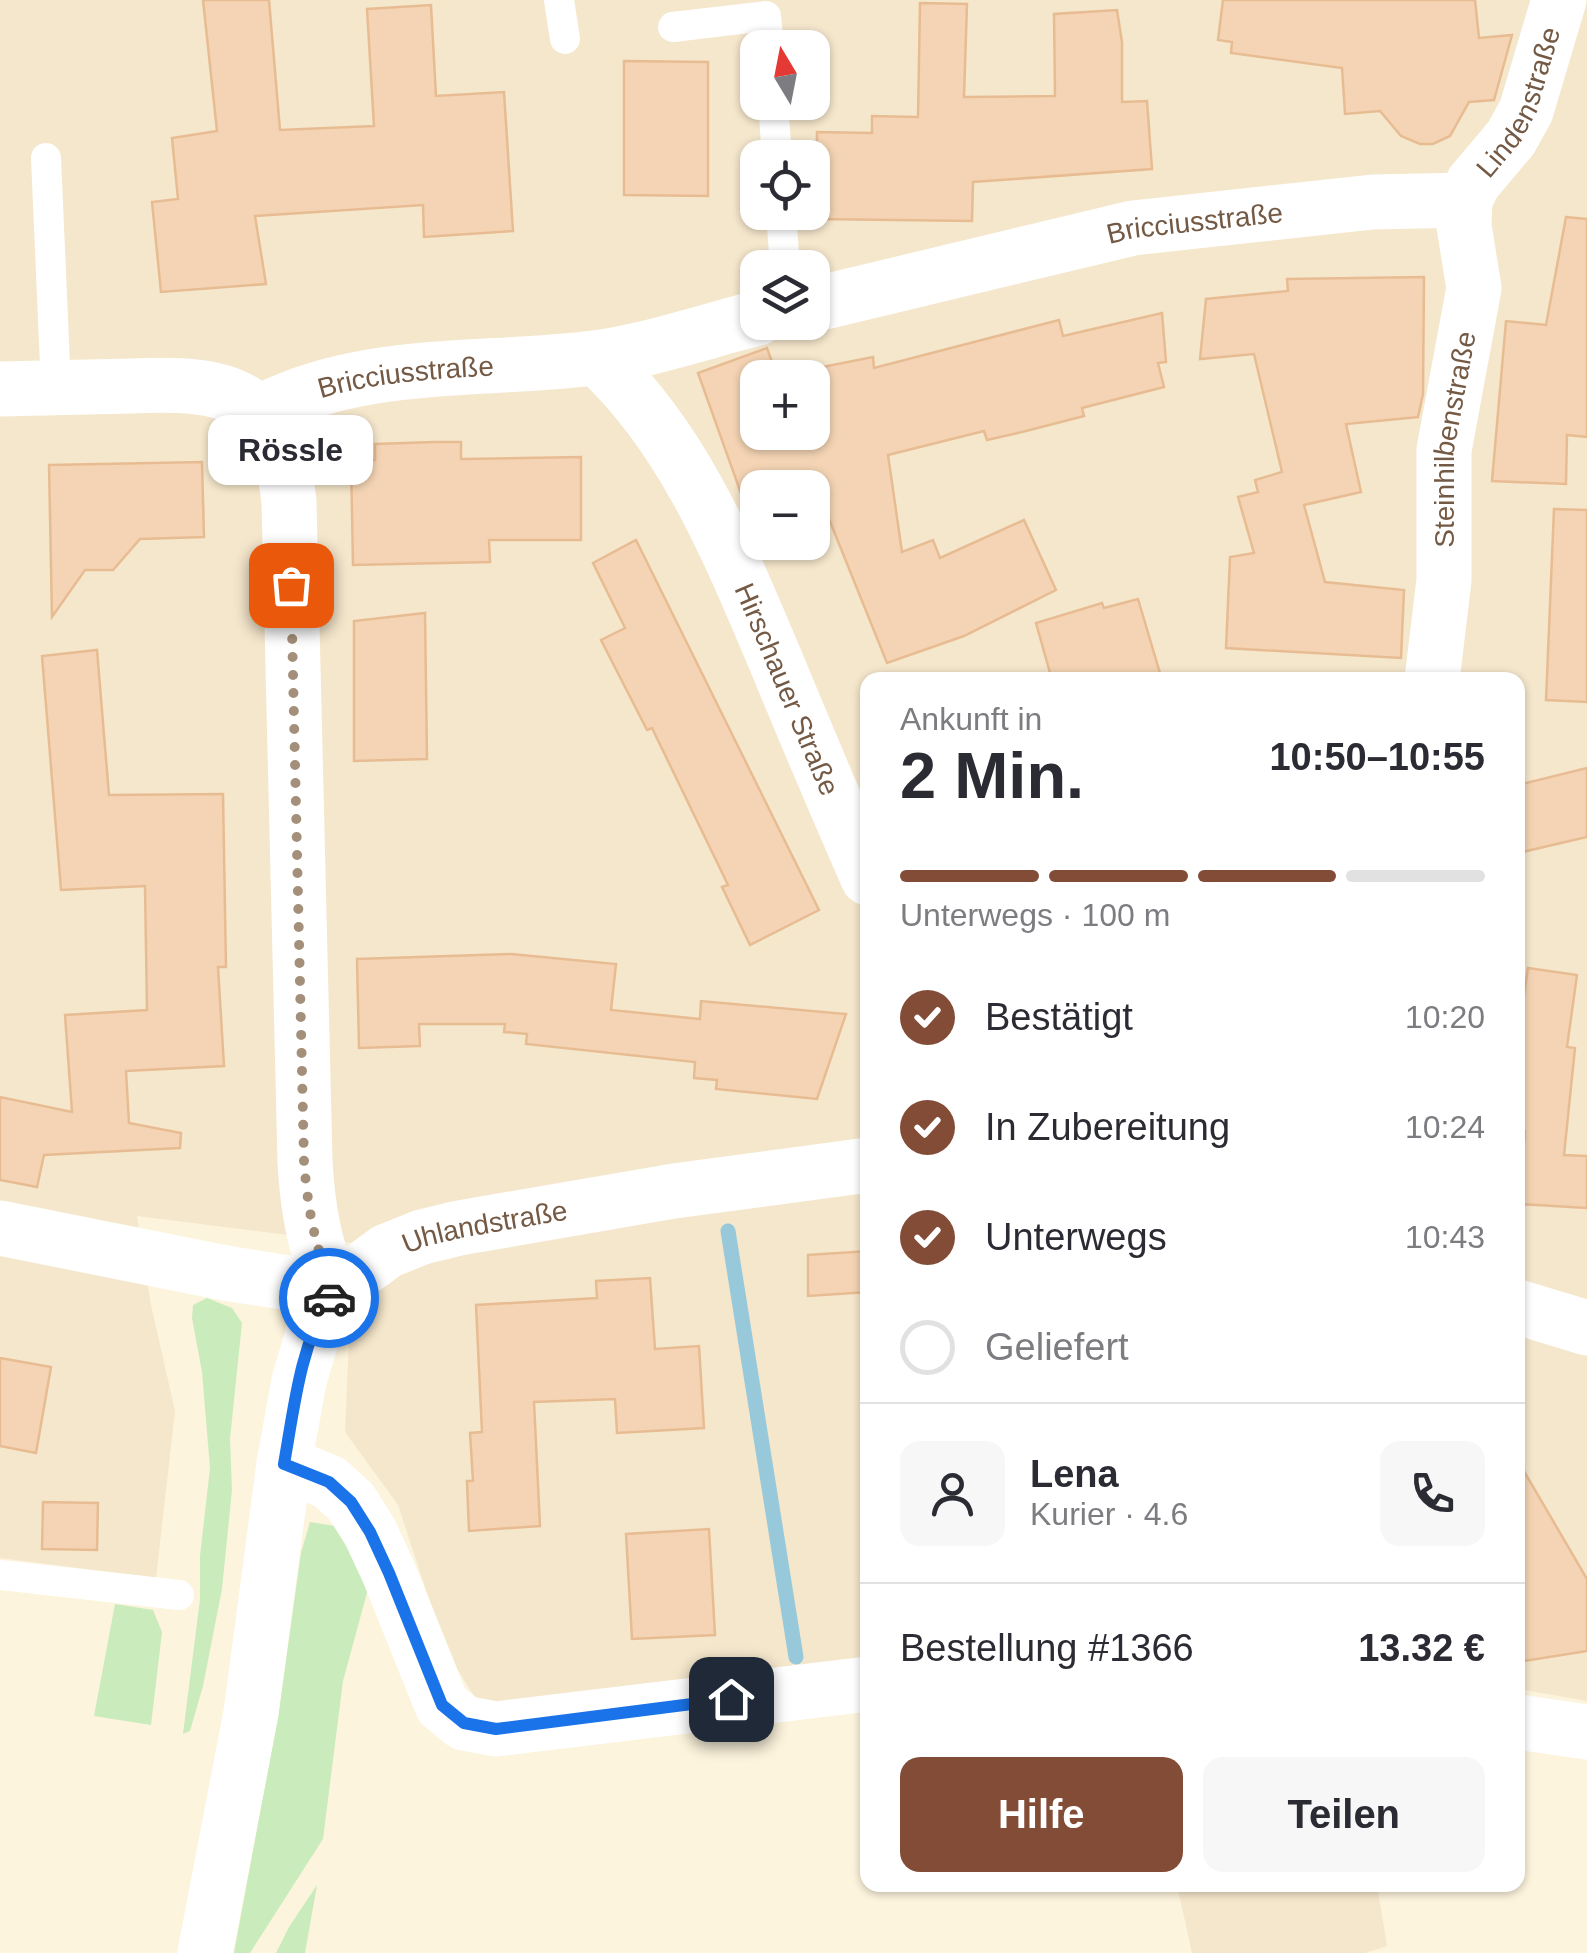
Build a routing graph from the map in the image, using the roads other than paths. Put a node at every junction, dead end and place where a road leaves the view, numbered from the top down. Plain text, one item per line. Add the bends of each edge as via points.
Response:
1 (559, 0) edge
2 (1558, 0) edge
3 (673, 27) dead end
4 (767, 30) edge
5 (564, 39) dead end
6 (46, 158) dead end
7 (1465, 200) junction
8 (830, 300) edge
9 (740, 322) edge
10 (597, 358) junction
11 (56, 388) junction
12 (0, 390) edge
13 (257, 414) junction
14 (1433, 672) edge
15 (860, 859) edge
16 (860, 1166) edge
17 (0, 1228) edge
18 (334, 1290) junction
19 (1525, 1309) edge
20 (1587, 1328) edge
21 (284, 1464) junction
22 (0, 1574) edge
23 (179, 1595) dead end
24 (860, 1685) edge
25 (1525, 1723) edge
26 (1587, 1732) edge
27 (205, 1953) edge

1 - 5 lane
2 - 7 street, Lindenstraße via 1526,111
3 - 4 lane via 766,16
6 - 11 lane
7 - 8 street, Bricciusstraße via 1373,202 1133,228
7 - 14 street, Steinhilbenstraße via 1474,288 1444,450 1444,580
9 - 10 street, Bricciusstraße
10 - 13 street, Bricciusstraße via 387,373 305,393
10 - 15 street, Hirschauer Straße via 670,446 728,548
11 - 12 street
11 - 13 street via 215,388
13 - 18 street via 282,452 289,502 304,1161 312,1218
16 - 18 street, Uhlandstraße via 459,1228 387,1251
17 - 18 street
18 - 21 street via 306,1350
19 - 20 street
21 - 24 street via 329,1482 351,1502 389,1573 442,1705 464,1723 496,1729
21 - 27 street via 251,1713
22 - 23 lane
25 - 26 street

